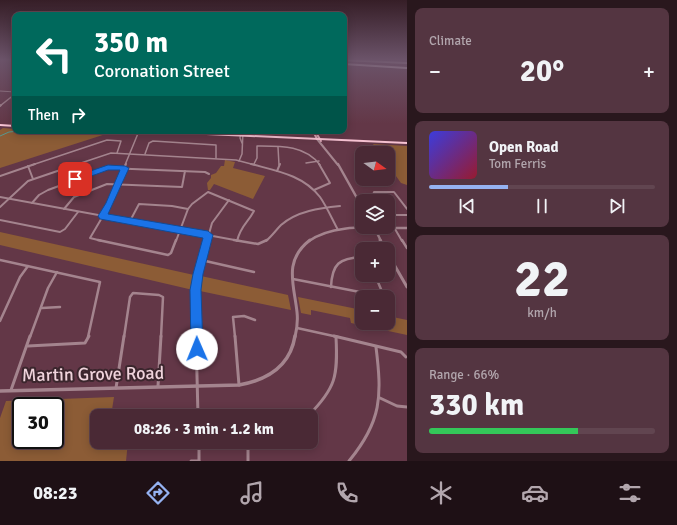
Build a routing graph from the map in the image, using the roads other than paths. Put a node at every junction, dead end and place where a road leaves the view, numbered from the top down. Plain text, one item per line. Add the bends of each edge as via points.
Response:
1 (0, 91) edge
2 (12, 93) edge
3 (12, 96) edge
4 (0, 106) edge
5 (0, 125) edge
6 (12, 126) edge
7 (139, 134) edge
8 (191, 134) edge
9 (316, 134) edge
10 (242, 136) junction
11 (319, 140) junction
12 (407, 143) edge
13 (278, 147) junction
14 (117, 153) junction
15 (131, 154) junction
16 (145, 154) junction
17 (216, 158) junction
18 (239, 161) junction
19 (318, 161) junction
20 (306, 163) dead end
21 (254, 165) junction
22 (28, 166) junction
23 (125, 168) junction
24 (185, 171) junction
25 (277, 171) junction
26 (209, 174) dead end
27 (0, 176) edge
28 (33, 179) junction
29 (118, 184) junction
30 (314, 190) junction
31 (355, 194) edge
32 (373, 194) edge
33 (0, 197) edge
34 (9, 198) junction
35 (229, 200) junction
36 (32, 203) junction
37 (340, 206) dead end
38 (0, 207) edge
39 (327, 208) junction
40 (64, 209) junction
41 (188, 209) junction
42 (407, 209) edge
43 (78, 212) junction
44 (395, 215) edge
45 (407, 215) edge
46 (103, 216) junction
47 (0, 220) edge
48 (130, 221) junction
49 (407, 228) edge
50 (355, 229) edge
51 (395, 229) joint
52 (180, 230) junction
53 (339, 230) junction
54 (208, 235) junction
55 (237, 240) junction
56 (407, 248) edge
57 (355, 257) edge
58 (0, 260) edge
59 (201, 260) junction
60 (28, 266) junction
61 (395, 266) edge
62 (57, 272) junction
63 (254, 272) dead end
64 (291, 279) junction
65 (378, 282) edge
66 (331, 287) junction
67 (407, 287) edge
68 (60, 307) dead end
69 (42, 308) junction
70 (255, 320) dead end
71 (0, 321) edge
72 (297, 328) junction
73 (336, 337) junction
74 (28, 346) junction
75 (376, 347) junction
76 (406, 357) dead end
77 (239, 385) junction
78 (158, 386) junction
79 (198, 386) junction
80 (116, 388) junction
81 (11, 390) junction
82 (0, 391) edge
83 (380, 398) junction
84 (407, 407) edge
85 (198, 409) edge
86 (315, 409) edge
87 (199, 449) edge
88 (247, 449) edge
89 (191, 461) edge
90 (199, 461) edge
91 (248, 461) edge
92 (349, 461) edge

1 - 2 street
3 - 4 street
5 - 6 main road
7 - 15 street
8 - 10 main road
9 - 11 main road
10 - 11 main road
10 - 18 street via 242,154
11 - 12 main road
11 - 31 street via 340,167
13 - 19 street via 301,149
13 - 21 street via 257,147
13 - 25 street via 280,163
14 - 15 street
14 - 22 street via 121,140 107,140
14 - 28 street via 103,155
15 - 16 street
15 - 23 street
16 - 17 street
16 - 17 street via 152,141 215,144
17 - 18 street
18 - 21 street
19 - 20 street
19 - 30 street via 330,184
21 - 25 street
22 - 27 street
22 - 28 street
23 - 24 street
23 - 29 street
23 - 36 street via 103,169 48,190
24 - 26 street
24 - 29 street via 180,188
25 - 30 street via 298,178
28 - 34 street via 22,185
29 - 40 street via 105,184 78,195
29 - 46 street
30 - 39 street
32 - 42 street via 395,192
33 - 34 street
34 - 36 street
34 - 38 street
35 - 41 street via 208,192
35 - 54 street via 214,218
35 - 55 street via 254,210 240,229
36 - 40 street
37 - 39 street
39 - 53 street
39 - 55 street via 313,209 287,221 262,244
40 - 43 street
41 - 48 street via 139,204
41 - 52 street
43 - 46 street
43 - 47 street via 60,232
44 - 45 street
46 - 48 street
46 - 52 street via 90,236 92,239 168,255
48 - 52 street
49 - 51 street, Martin Grove Road
50 - 53 street, Martin Grove Road
51 - 56 street
52 - 54 street
53 - 64 street, Martin Grove Road via 320,235 304,246 294,262
54 - 55 street
54 - 59 street
57 - 66 street via 346,258 335,265
58 - 60 street
59 - 63 street
59 - 79 street via 196,290
60 - 62 street
60 - 71 street via 20,277
61 - 67 street
62 - 69 street via 48,288
62 - 74 street via 100,282 88,339 82,344
64 - 66 street
64 - 72 street, Martin Grove Road
65 - 66 street via 383,294
68 - 69 street
69 - 74 street
70 - 77 street via 238,315 233,317
72 - 73 street
72 - 77 street, Martin Grove Road via 291,350 278,370 266,379
73 - 75 street
73 - 86 street via 338,367 334,385
74 - 81 street
75 - 76 street via 401,352
75 - 83 street
77 - 79 street, Martin Grove Road
78 - 79 street, Martin Grove Road
78 - 80 street, Martin Grove Road
78 - 80 street via 163,297 133,293 130,297
79 - 85 street
80 - 81 street, Martin Grove Road
81 - 82 street, Martin Grove Road
83 - 84 street
83 - 92 street via 369,435
87 - 90 street
88 - 91 street
89 - 90 street

